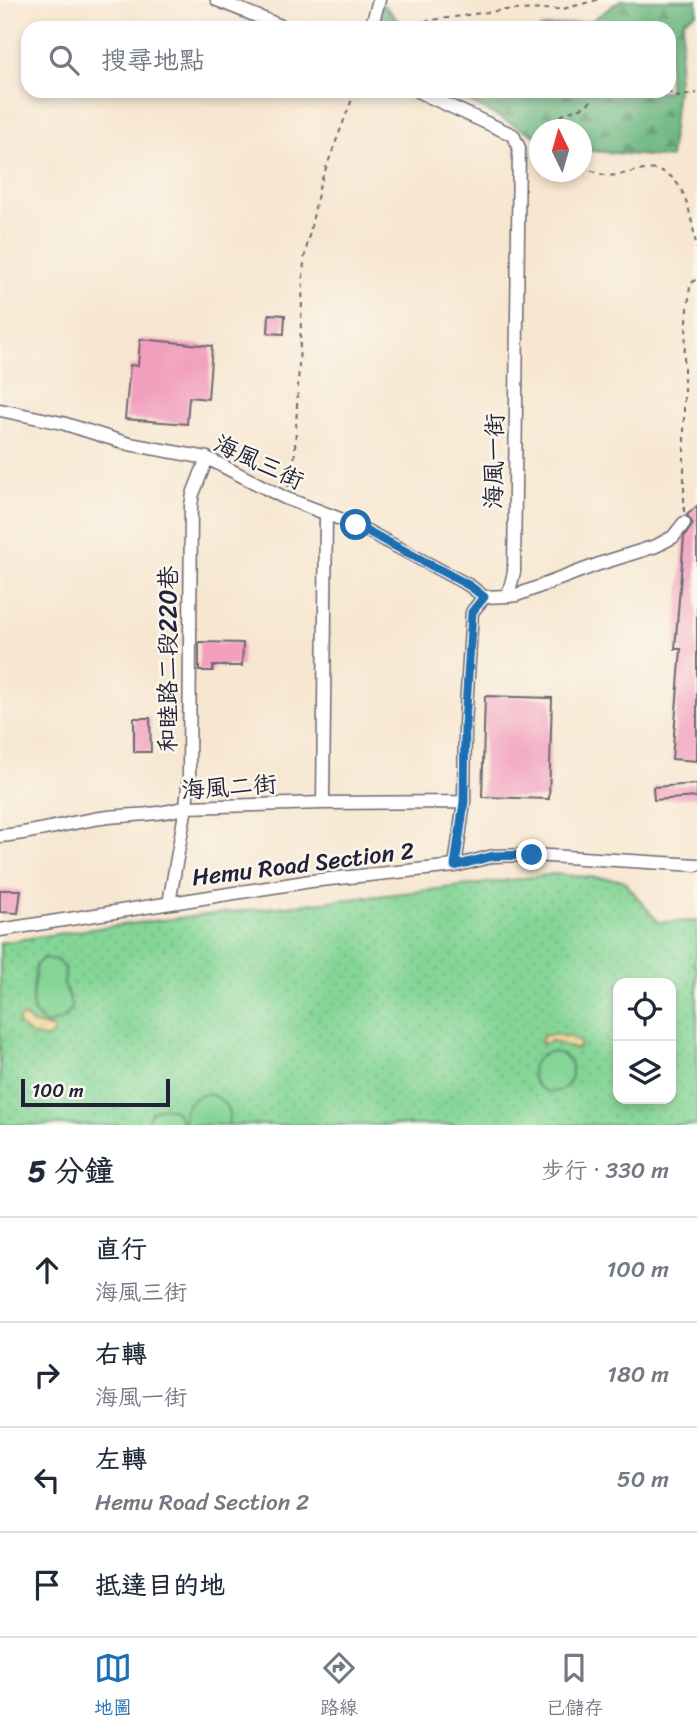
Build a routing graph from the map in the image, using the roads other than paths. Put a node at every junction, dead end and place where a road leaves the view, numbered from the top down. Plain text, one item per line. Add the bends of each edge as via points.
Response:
1 (217, 0) edge
2 (379, 0) edge
3 (269, 21) edge
4 (373, 21) edge
5 (432, 98) edge
6 (0, 410) edge
7 (208, 458) junction
8 (326, 514) junction
9 (684, 523) road end
10 (508, 596) junction
11 (484, 597) junction
12 (464, 802) junction
13 (323, 803) junction
14 (186, 807) junction
15 (0, 836) edge
16 (697, 865) edge
17 (455, 866) junction
18 (169, 903) junction
19 (0, 930) edge

1 - 3 street
2 - 4 street
5 - 10 street, 海風一街 via 513,135 519,148 514,572
6 - 7 street, 海風三街 via 129,444
7 - 8 street, 海風三街
7 - 14 street, 和睦路二段220巷 via 191,505
8 - 11 street, 海風三街 via 356,525
8 - 13 street
9 - 10 street via 673,537 656,546
10 - 11 street
11 - 12 street via 472,612
12 - 13 street, 海風二街
12 - 17 street
13 - 14 street, 海風二街
14 - 15 street, 海風二街 via 165,814 102,818
14 - 18 street, 和睦路二段220巷
16 - 17 street, Hemu Road Section 2 via 532,855 493,856
17 - 18 street, Hemu Road Section 2 via 311,881
18 - 19 street, Hemu Road Section 2

